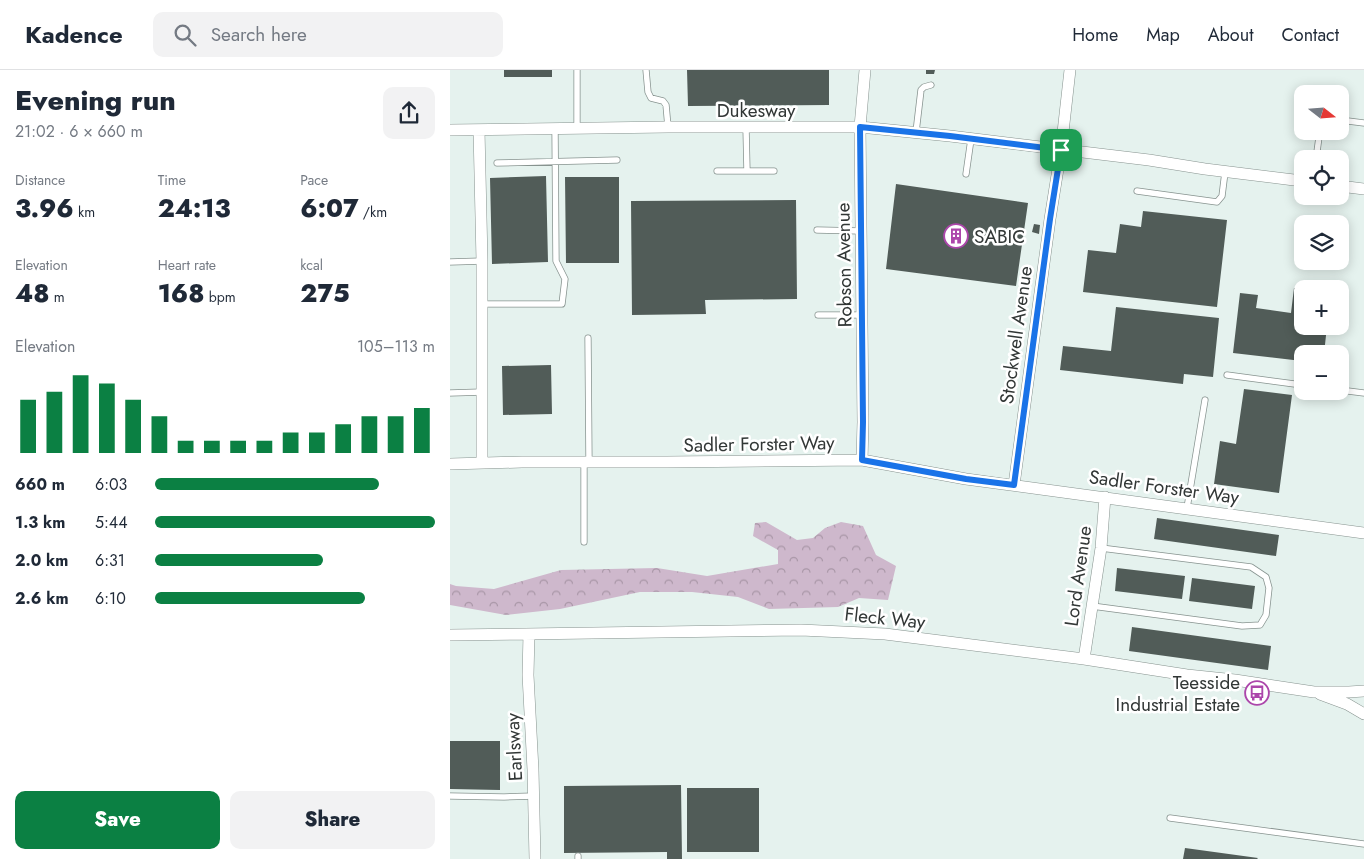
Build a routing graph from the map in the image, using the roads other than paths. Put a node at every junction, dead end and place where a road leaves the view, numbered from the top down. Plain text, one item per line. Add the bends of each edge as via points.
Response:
1 (577, 70) edge
2 (646, 70) edge
3 (865, 70) edge
4 (1070, 70) edge
5 (931, 85) dead end
6 (1349, 121) edge
7 (1364, 123) edge
8 (668, 127) junction
9 (860, 127) junction
10 (746, 128) junction
11 (555, 129) junction
12 (577, 129) junction
13 (450, 130) edge
14 (479, 130) junction
15 (916, 132) junction
16 (971, 139) junction
17 (1061, 150) junction
18 (617, 160) dead end
19 (556, 161) junction
20 (498, 163) dead end
21 (717, 171) dead end
22 (747, 171) junction
23 (774, 171) dead end
24 (1225, 172) junction
25 (966, 174) dead end
26 (1294, 180) edge
27 (1349, 187) edge
28 (1364, 189) edge
29 (1138, 191) dead end
30 (817, 230) dead end
31 (861, 231) junction
32 (450, 262) edge
33 (482, 262) junction
34 (482, 304) junction
35 (818, 315) dead end
36 (862, 315) junction
37 (588, 338) dead end
38 (1227, 375) dead end
39 (1294, 384) edge
40 (1349, 391) edge
41 (482, 392) junction
42 (450, 393) edge
43 (1364, 393) edge
44 (1205, 400) dead end
45 (862, 460) junction
46 (587, 462) junction
47 (482, 463) junction
48 (450, 464) edge
49 (1014, 485) junction
50 (1105, 497) junction
51 (1187, 508) junction
52 (1364, 533) edge
53 (584, 542) dead end
54 (1101, 548) junction
55 (1092, 606) junction
56 (529, 634) junction
57 (450, 635) edge
58 (1084, 660) junction
59 (1364, 691) edge
60 (1314, 692) junction
61 (1364, 714) edge
62 (450, 796) edge
63 (534, 796) junction
64 (1170, 818) dead end
65 (1364, 844) edge
66 (534, 859) edge

1 - 12 lane
2 - 8 lane via 648,92 652,98 666,104
3 - 9 street, Robson Avenue
4 - 17 street, Stockwell Avenue
5 - 15 lane via 921,90
6 - 7 lane
8 - 10 street, Dukesway
8 - 12 street, Dukesway
9 - 10 street, Dukesway
9 - 15 street, Dukesway
9 - 31 street, Robson Avenue
10 - 22 lane
11 - 12 street, Dukesway
11 - 14 street, Dukesway
11 - 19 lane
13 - 14 street, Dukesway
14 - 33 street
15 - 16 street, Dukesway
16 - 17 street, Dukesway
16 - 25 lane
17 - 24 street, Dukesway
17 - 49 street, Stockwell Avenue
18 - 19 lane
19 - 20 lane
19 - 34 lane via 556,261 565,278 562,304
21 - 22 lane
22 - 23 lane
24 - 26 street, Dukesway
24 - 29 lane via 1222,196 1218,202
27 - 28 street
30 - 31 lane
31 - 36 street, Robson Avenue
32 - 33 lane
33 - 34 street
34 - 41 street
35 - 36 lane
36 - 45 street, Robson Avenue
37 - 46 lane
38 - 39 lane
40 - 43 lane
41 - 42 lane
41 - 47 street
44 - 51 lane
45 - 46 street, Sadler Forster Way
45 - 49 street, Sadler Forster Way
46 - 47 street, Sadler Forster Way
46 - 53 lane
47 - 48 street, Sadler Forster Way
49 - 50 street, Sadler Forster Way
50 - 51 street, Sadler Forster Way
50 - 54 street, Lord Avenue
51 - 52 street, Sadler Forster Way
54 - 55 street, Lord Avenue
54 - 55 lane via 1251,566 1266,577 1269,588 1266,615 1260,625 1242,626
55 - 58 street, Lord Avenue
56 - 57 street, Fleck Way
56 - 58 street, Fleck Way via 850,632
56 - 63 street, Earlsway
58 - 60 street, Fleck Way
59 - 60 street, Fleck Way
60 - 61 street, Fleck Way
62 - 63 lane
63 - 66 street, Earlsway
64 - 65 lane

